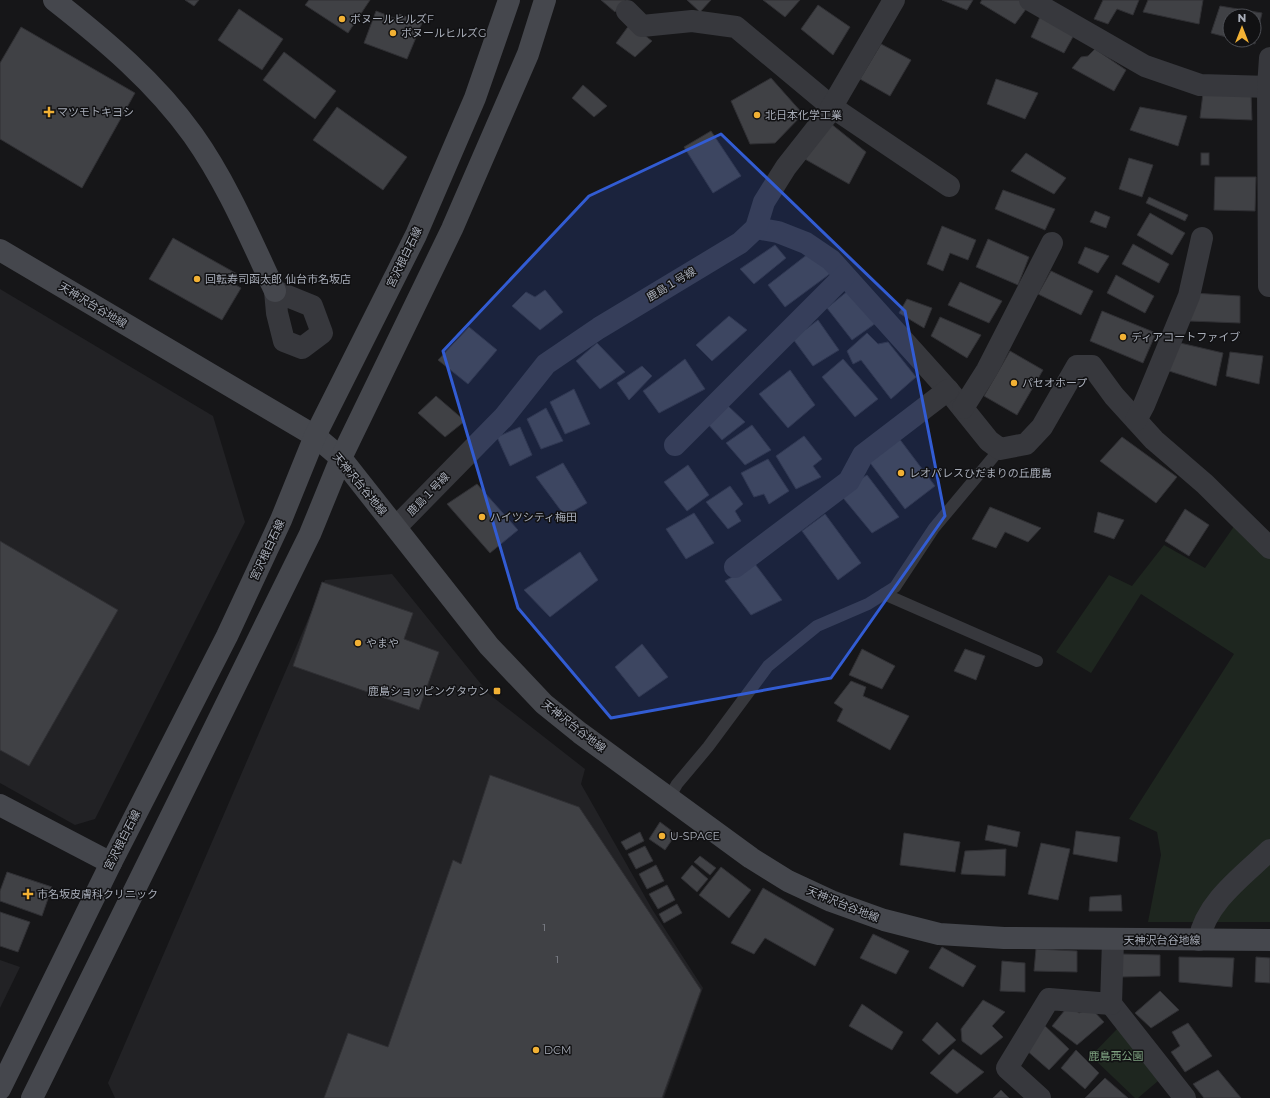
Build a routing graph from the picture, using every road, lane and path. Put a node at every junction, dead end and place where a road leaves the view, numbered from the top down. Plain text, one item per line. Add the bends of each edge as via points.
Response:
1 (54, 0) edge
2 (509, 0) edge
3 (546, 0) edge
4 (894, 0) edge
5 (1030, 0) edge
6 (627, 11) dead end
7 (1270, 58) edge
8 (1269, 87) edge
9 (832, 107) junction
10 (950, 186) dead end
11 (756, 228) junction
12 (1202, 238) dead end
13 (1052, 243) dead end
14 (0, 250) edge
15 (844, 276) junction
16 (1269, 286) edge
17 (275, 291) dead end
18 (948, 390) junction
19 (963, 408) junction
20 (1136, 420) junction
21 (315, 436) junction
22 (675, 445) dead end
23 (1000, 449) junction
24 (341, 458) junction
25 (396, 527) junction
26 (1270, 548) edge
27 (735, 567) dead end
28 (884, 594) junction
29 (1037, 661) dead end
30 (669, 798) junction
31 (0, 805) edge
32 (1270, 850) edge
33 (111, 863) junction
34 (1113, 940) junction
35 (1199, 940) junction
36 (1270, 940) edge
37 (1111, 1004) junction
38 (0, 1090) edge
39 (32, 1098) edge
40 (1040, 1098) edge
41 (1184, 1098) edge

1 - 17 street via 150,82 193,135 232,200
2 - 21 street, 宮沢根白石線 via 475,98 416,235
3 - 24 street via 528,54 452,229
4 - 9 street, 鹿島１号線
5 - 8 street via 1145,66 1200,85
6 - 9 street via 642,26 692,21 736,27
7 - 8 street
8 - 16 street
9 - 10 street
9 - 11 street, 鹿島１号線 via 786,167 764,202
11 - 15 street via 778,232 806,243 831,260
11 - 25 street, 鹿島１号線 via 740,243 599,328 546,364 504,416
12 - 20 street via 1189,296
13 - 19 street via 987,370
14 - 21 street, 天神沢台谷地線
15 - 18 street
15 - 22 street
18 - 19 street
18 - 27 street via 863,455 849,481
19 - 23 street via 989,441
20 - 23 street via 1092,366 1077,366 1042,427 1026,444
20 - 26 street via 1154,440 1205,484
21 - 24 street, 天神沢台谷地線
21 - 33 street, 宮沢根白石線 via 281,520 227,636
23 - 28 lane via 934,528 895,587
24 - 25 street, 天神沢台谷地線
24 - 39 street via 310,534
25 - 30 street, 天神沢台谷地線 via 489,646 544,704
28 - 29 lane
28 - 30 lane via 868,604 817,626 768,666 708,747 676,784
30 - 34 street, 天神沢台谷地線 via 751,858 788,881 831,901 884,920 939,934
31 - 33 street
32 - 35 street via 1219,900 1202,926
33 - 38 street, 宮沢根白石線
34 - 35 street, 天神沢台谷地線
34 - 37 street
35 - 36 street, 天神沢台谷地線
37 - 40 street via 1049,999 1007,1068
37 - 41 street

